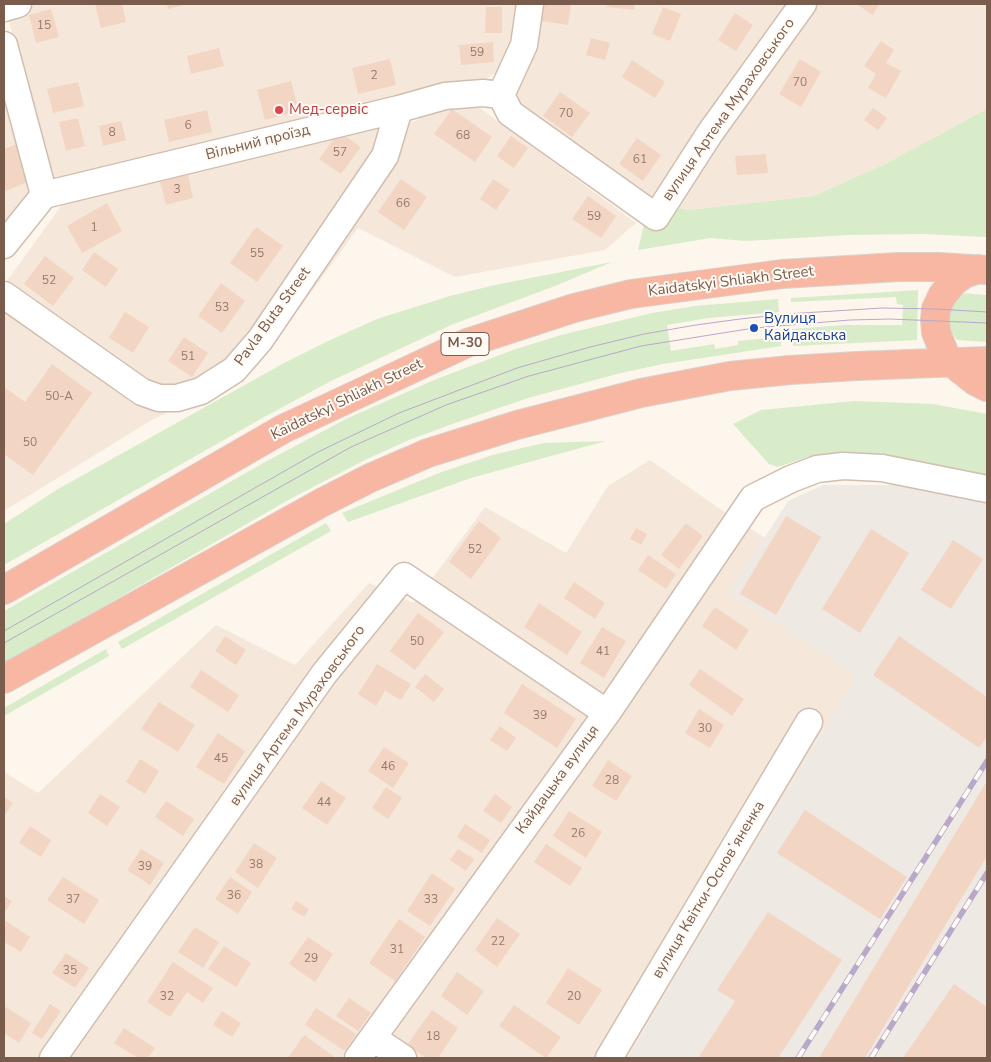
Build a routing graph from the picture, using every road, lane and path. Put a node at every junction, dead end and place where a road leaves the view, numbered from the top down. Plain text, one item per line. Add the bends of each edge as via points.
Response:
1 (18, 4) edge
2 (530, 4) edge
3 (803, 4) edge
4 (4, 8) edge
5 (4, 45) edge
6 (501, 95) junction
7 (398, 109) junction
8 (44, 195) junction
9 (4, 245) edge
10 (983, 270) edge
11 (4, 295) edge
12 (950, 361) junction
13 (987, 361) edge
14 (987, 387) edge
15 (987, 489) edge
16 (4, 590) edge
17 (4, 680) edge
18 (607, 713) junction
19 (809, 722) dead end
20 (366, 1048) edge
21 (52, 1058) edge
22 (403, 1058) edge
23 (609, 1058) edge

1 - 4 street
2 - 6 street via 524,45
3 - 6 street, вулиця Артема Мураховського via 710,133 656,217 510,113
5 - 8 street
6 - 7 street, Вільний проїзд via 445,96
7 - 8 street, Вільний проїзд
7 - 11 street, Pavla Buta Street via 385,156 260,340 234,370 200,391 177,398 159,398 142,392
8 - 9 street
10 - 12 highway via 964,274 953,282 936,309 936,332
10 - 16 highway, Kaidatskyi Shliakh Street / М-30 via 898,267 782,274 631,294 565,311 467,343 283,429
12 - 13 highway
12 - 14 highway via 974,381
12 - 17 highway via 730,376 641,393 428,453 323,502
15 - 18 street, Кайдацька вулиця via 882,468 842,466 816,468 753,498
18 - 20 street, Кайдацька вулиця
18 - 21 street, вулиця Артема Мураховського via 404,576 324,674
19 - 23 street, вулиця Квітки-Основʼяненка
20 - 22 street

